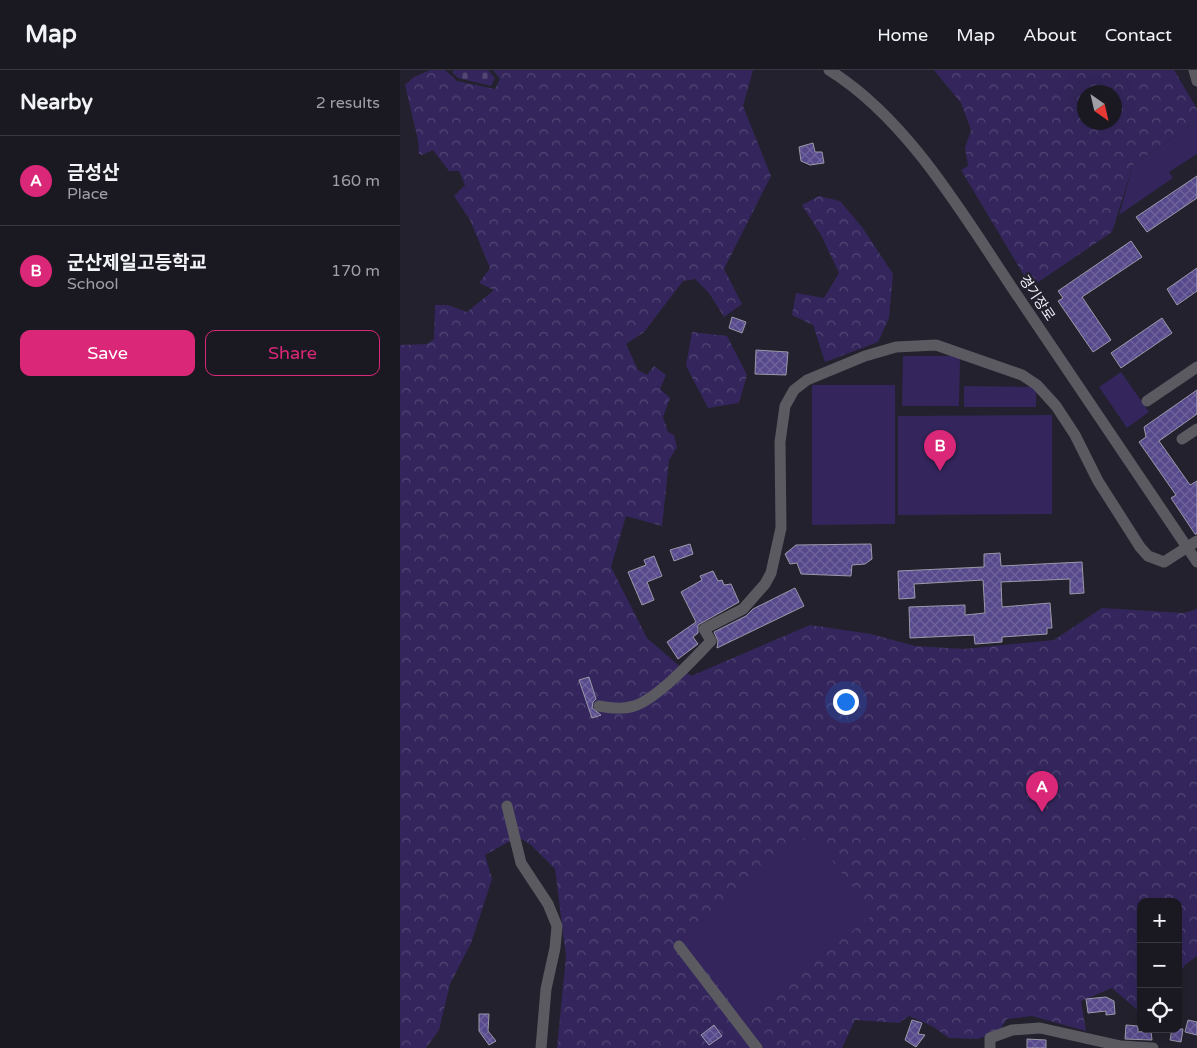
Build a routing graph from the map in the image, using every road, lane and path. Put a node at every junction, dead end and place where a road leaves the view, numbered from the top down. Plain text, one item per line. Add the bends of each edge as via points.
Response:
1 (1194, 70) edge
2 (836, 72) edge
3 (1197, 81) edge
4 (1197, 367) edge
5 (1147, 401) dead end
6 (1197, 429) edge
7 (1182, 439) dead end
8 (1192, 544) edge
9 (1197, 562) edge
10 (599, 706) dead end
11 (507, 806) dead end
12 (679, 946) dead end
13 (541, 1048) edge
14 (757, 1048) edge
15 (990, 1048) edge
16 (1153, 1048) edge

1 - 3 street
2 - 8 street, 경기장로 via 898,127
4 - 5 street
6 - 7 street
8 - 9 street, 경기장로
8 - 10 street via 1164,562 1148,556 1118,515 1056,406 1037,385 1022,375 936,344 896,347 815,377 794,390 785,406 780,442 781,528 771,573 765,584 743,609 704,629 711,641 658,692 635,706
11 - 13 street via 521,863 548,904 557,926 546,989
12 - 14 street
15 - 16 street via 990,1038 1012,1030 1040,1028 1121,1046

